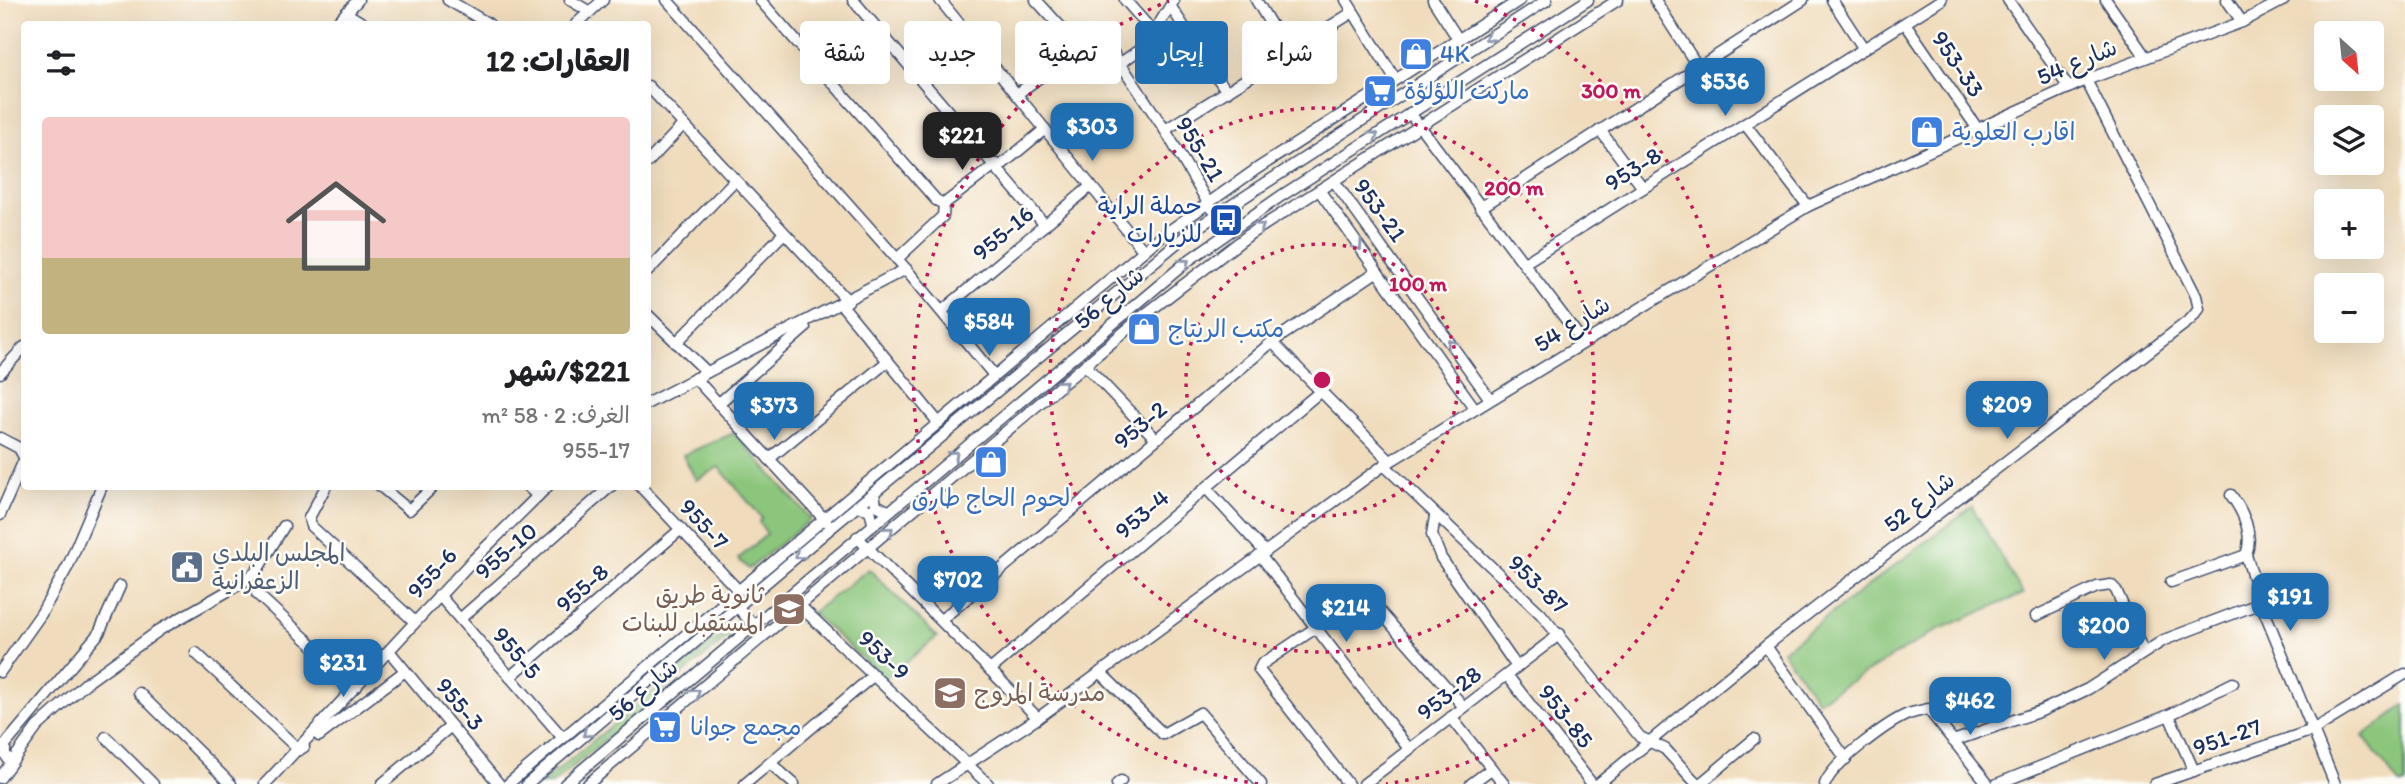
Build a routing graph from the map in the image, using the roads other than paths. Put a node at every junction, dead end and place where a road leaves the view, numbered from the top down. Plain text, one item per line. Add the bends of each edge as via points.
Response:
1 (358, 0) edge
2 (448, 0) edge
3 (570, 0) edge
4 (603, 0) edge
5 (667, 0) edge
6 (760, 0) edge
7 (853, 0) edge
8 (940, 0) edge
9 (1036, 0) edge
10 (1125, 0) edge
11 (1256, 0) edge
12 (1346, 0) edge
13 (1433, 0) edge
14 (1520, 0) edge
15 (1547, 0) edge
16 (1588, 0) edge
17 (1618, 0) edge
18 (1655, 0) edge
19 (1803, 0) edge
20 (1832, 0) edge
21 (1941, 0) edge
22 (2008, 0) edge
23 (2106, 0) edge
24 (2227, 0) edge
25 (2284, 0) edge
26 (1172, 4) edge
27 (590, 12) junction
28 (1353, 12) junction
29 (346, 13) junction
30 (339, 21) edge
31 (359, 21) edge
32 (484, 21) edge
33 (580, 21) edge
34 (1055, 21) edge
35 (1144, 21) edge
36 (1162, 21) edge
37 (1269, 21) edge
38 (1337, 22) edge
39 (2242, 22) junction
40 (1905, 23) junction
41 (1458, 39) junction
42 (1864, 48) junction
43 (1135, 53) edge
44 (2145, 56) junction
45 (1122, 62) joint
46 (1698, 67) junction
47 (1395, 79) junction
48 (2086, 80) junction
49 (1242, 82) edge
50 (1030, 84) edge
51 (2069, 88) junction
52 (651, 89) edge
53 (1227, 92) junction
54 (1017, 94) junction
55 (1410, 113) junction
56 (1745, 124) junction
57 (684, 125) junction
58 (1421, 127) junction
59 (1976, 128) junction
60 (1045, 129) junction
61 (1165, 131) junction
62 (1600, 131) junction
63 (1311, 152) junction
64 (651, 159) edge
65 (997, 165) junction
66 (1322, 169) junction
67 (735, 180) junction
68 (1334, 181) junction
69 (1091, 186) junction
70 (1643, 188) junction
71 (1319, 190) junction
72 (1207, 203) junction
73 (944, 204) junction
74 (1808, 206) junction
75 (1480, 208) junction
76 (1215, 214) junction
77 (1045, 225) junction
78 (784, 233) junction
79 (1143, 250) junction
80 (897, 259) junction
81 (1525, 262) junction
82 (651, 268) edge
83 (906, 269) junction
84 (1376, 272) junction
85 (844, 303) junction
86 (942, 311) junction
87 (651, 318) edge
88 (815, 319) junction
89 (1272, 342) junction
90 (1583, 342) junction
91 (676, 343) junction
92 (21, 351) edge
93 (888, 361) junction
94 (1086, 366) junction
95 (707, 372) junction
96 (0, 373) edge
97 (993, 374) junction
98 (695, 378) junction
99 (1322, 390) junction
100 (1490, 400) junction
101 (651, 401) edge
102 (718, 404) junction
103 (1475, 409) junction
104 (938, 422) junction
105 (0, 438) edge
106 (1156, 439) junction
107 (21, 452) edge
108 (769, 459) junction
109 (1387, 463) junction
110 (21, 466) edge
111 (1206, 488) junction
112 (100, 490) edge
113 (324, 490) edge
114 (385, 490) edge
115 (430, 490) edge
116 (531, 490) edge
117 (544, 490) edge
118 (606, 490) edge
119 (644, 490) edge
120 (874, 493) junction
121 (2231, 495) dead end
122 (538, 496) junction
123 (857, 506) junction
124 (888, 511) junction
125 (0, 515) edge
126 (1435, 516) junction
127 (823, 518) junction
128 (873, 523) junction
129 (284, 526) dead end
130 (832, 527) junction
131 (681, 530) junction
132 (857, 537) junction
133 (869, 548) junction
134 (1263, 553) junction
135 (2246, 555) junction
136 (2171, 582) dead end
137 (120, 586) dead end
138 (737, 590) junction
139 (257, 594) dead end
140 (439, 595) junction
141 (1368, 598) dead end
142 (2261, 603) junction
143 (737, 606) junction
144 (800, 606) junction
145 (2036, 616) dead end
146 (460, 620) junction
147 (941, 621) junction
148 (415, 622) junction
149 (753, 625) junction
150 (1314, 629) junction
151 (1560, 634) junction
152 (1766, 646) junction
153 (2143, 650) junction
154 (389, 651) junction
155 (196, 653) dead end
156 (1517, 667) junction
157 (990, 670) junction
158 (405, 671) junction
159 (0, 672) edge
160 (1100, 672) junction
161 (1507, 674) junction
162 (2405, 674) edge
163 (874, 675) junction
164 (510, 677) junction
165 (2233, 683) dead end
166 (357, 686) junction
167 (139, 693) dead end
168 (1464, 707) junction
169 (2169, 715) junction
170 (1451, 717) junction
171 (1038, 718) junction
172 (451, 726) junction
173 (2313, 730) junction
174 (106, 737) dead end
175 (563, 738) junction
176 (1754, 739) dead end
177 (1953, 741) junction
178 (1650, 743) junction
179 (1409, 749) junction
180 (299, 750) junction
181 (1846, 759) junction
182 (10, 762) junction
183 (770, 763) junction
184 (970, 764) junction
185 (1491, 769) junction
186 (2194, 771) junction
187 (598, 775) junction
188 (0, 778) edge
189 (267, 783) edge
190 (153, 784) edge
191 (231, 784) edge
192 (382, 784) edge
193 (499, 784) edge
194 (508, 784) edge
195 (527, 784) edge
196 (565, 784) edge
197 (588, 784) edge
198 (608, 784) edge
199 (745, 784) edge
200 (794, 784) edge
201 (937, 784) edge
202 (988, 784) edge
203 (1261, 784) edge
204 (1348, 784) edge
205 (1364, 784) edge
206 (1471, 784) edge
207 (1503, 784) edge
208 (1592, 784) edge
209 (1598, 784) edge
210 (1698, 784) edge
211 (1825, 784) edge
212 (1988, 784) edge
213 (1997, 784) edge
214 (2155, 784) edge
215 (2335, 784) edge

1 - 29 street
2 - 32 street
3 - 27 street
4 - 27 street
5 - 80 street
6 - 73 street
7 - 65 street
8 - 54 street
9 - 34 street
10 - 35 street
11 - 37 street
12 - 28 street
13 - 41 street
14 - 41 street
15 -> 63 street, شارع 56
16 - 55 street, شارع 56
17 - 58 street
18 - 46 street
19 - 46 street
20 - 42 street
21 - 40 street, 953-8
22 - 51 street
23 - 44 street
24 - 39 street
25 - 39 street, شارع 54
26 - 36 street
26 - 53 street
27 - 33 street
28 - 38 street
28 - 47 street
29 - 30 street
29 - 31 street
39 - 44 street, شارع 54
40 - 42 street, 953-8
40 - 59 street, 953-33
41 - 47 street
42 - 56 street, 953-8
43 - 45 street
44 - 48 street, شارع 54
45 - 61 street, 955-21
46 - 62 street
47 - 72 street
48 - 51 street, شارع 54
48 - 152 street, شارع 52 via 2199,309
49 - 53 street
50 - 54 street
51 - 59 street, شارع 54
52 - 57 street
53 - 61 street
54 - 60 street
55 - 58 street
66 -> 55 street, شارع 56
56 - 70 street, 953-8
56 - 74 street
57 - 64 street
57 - 67 street
58 - 68 street
58 - 75 street
59 - 74 street, شارع 54
60 - 65 street
60 - 69 street
61 - 72 street, 955-21
62 - 70 street
62 - 75 street
63 - 66 street
63 - 76 street, شارع 56
65 - 73 street
65 - 77 street
124 -> 66 street, شارع 56 via 1159,283
67 - 78 street
67 - 82 street
68 - 71 street
100 -> 68 street, 953-21
69 - 77 street, 955-16
69 - 79 street
70 - 81 street, 953-8
71 -> 84 street, 953-21
94 -> 71 street via 1231,247
72 - 76 street, 955-21
72 - 79 street
73 - 80 street via 943,216
74 - 90 street, شارع 54
75 - 81 street
76 - 120 street, شارع 56
77 - 86 street, 955-16
78 - 85 street
78 - 91 street
79 - 97 street
80 - 83 street
81 - 90 street
83 - 85 street
83 - 86 street
84 - 89 street, 953-2
84 - 103 street, 953-21
85 - 88 street
85 - 93 street
86 - 97 street
87 - 91 street
88 - 95 street
88 - 102 street
89 - 99 street, 953-87
89 - 106 street, 953-2
90 - 100 street, شارع 54
91 - 95 street
92 - 96 street
93 - 104 street
93 - 108 street
94 - 106 street
133 -> 94 street
95 - 98 street
97 - 104 street
98 - 101 street
98 - 102 street
99 - 109 street, 953-87
99 - 111 street, 953-4
100 - 103 street, شارع 54
102 - 108 street
103 - 109 street, شارع 54
104 - 127 street
105 - 107 street
106 - 147 street, 953-2
108 - 127 street
109 - 126 street, 953-87
109 - 134 street, شارع 54
110 - 125 street
111 - 134 street
111 - 157 street, 953-4
112 - 159 street via 68,566
113 - 148 street via 309,518 311,526
114 - 115 street via 409,510
116 - 122 street
117 - 122 street, 955-6
118 - 146 street, 955-10
119 - 131 street, 955-7
120 - 123 street, شارع 56
120 - 124 street via 876,505
121 - 135 street via 2249,530 2252,543
122 - 140 street, 955-6
123 - 128 street via 870,510
123 - 130 street, شارع 56
124 - 128 street, شارع 56
126 - 151 street, 953-87
126 - 156 street via 1432,535 1441,558
127 - 130 street
127 - 138 street
128 - 132 street, شارع 56
129 - 182 street via 256,572 160,629 85,684 37,727
130 -> 143 street, شارع 56
131 - 138 street, 955-7
131 - 164 street, 955-8
132 - 133 street
132 - 149 street, شارع 56
133 - 144 street
133 - 147 street
134 - 150 street
134 - 160 street, شارع 54
135 - 136 street
135 - 142 street
137 - 182 street via 99,634 5,745
138 - 175 street
139 - 166 street
140 - 146 street, 955-5
140 - 148 street, 955-6
141 - 168 street
142 - 153 street
142 - 173 street
143 - 149 street
143 -> 195 street, شارع 56
144 - 163 street, 953-9
187 -> 144 street
145 - 153 street via 2097,587 2111,586
146 - 164 street, 955-5
147 - 157 street
148 - 154 street, 955-6
149 - 196 street, شارع 56
150 - 179 street
150 - 204 street via 1259,670
151 - 156 street, 953-28
151 - 178 street, 953-87 via 1640,737
152 - 178 street, شارع 52
152 - 181 street
153 - 177 street via 2088,689
154 - 158 street, 955-3
154 - 166 street, 955-6
155 - 180 street
156 - 161 street, 953-28
157 - 171 street
158 - 172 street, 955-3
158 - 180 street
160 - 171 street, شارع 54
160 - 203 street via 1163,734 1200,713
161 - 168 street, 953-28
161 - 208 street, 953-85
162 - 173 street, 951-27
163 - 183 street
163 - 184 street, 953-9
164 - 175 street, 955-5
165 - 169 street
166 - 180 street, 955-6
167 - 191 street
168 - 170 street, 953-28
169 - 186 street
169 - 213 street
170 - 179 street, 953-28
170 - 185 street
171 - 184 street, شارع 54
172 - 192 street
172 - 193 street, 955-3
173 - 186 street, 951-27
173 - 215 street
174 - 190 street
175 - 194 street
176 - 210 street
177 - 181 street via 1928,709 1906,715
177 - 212 street
178 - 209 street, شارع 52
178 - 210 street, 953-87 via 1665,749
179 - 205 street, 953-28
180 - 189 street, 955-6
181 - 211 street
182 - 188 street
183 - 199 street
183 - 200 street
184 - 201 street, شارع 54
184 - 202 street, 953-9
185 - 206 street
185 - 207 street
186 - 214 street, 951-27
187 - 197 street
187 - 198 street

